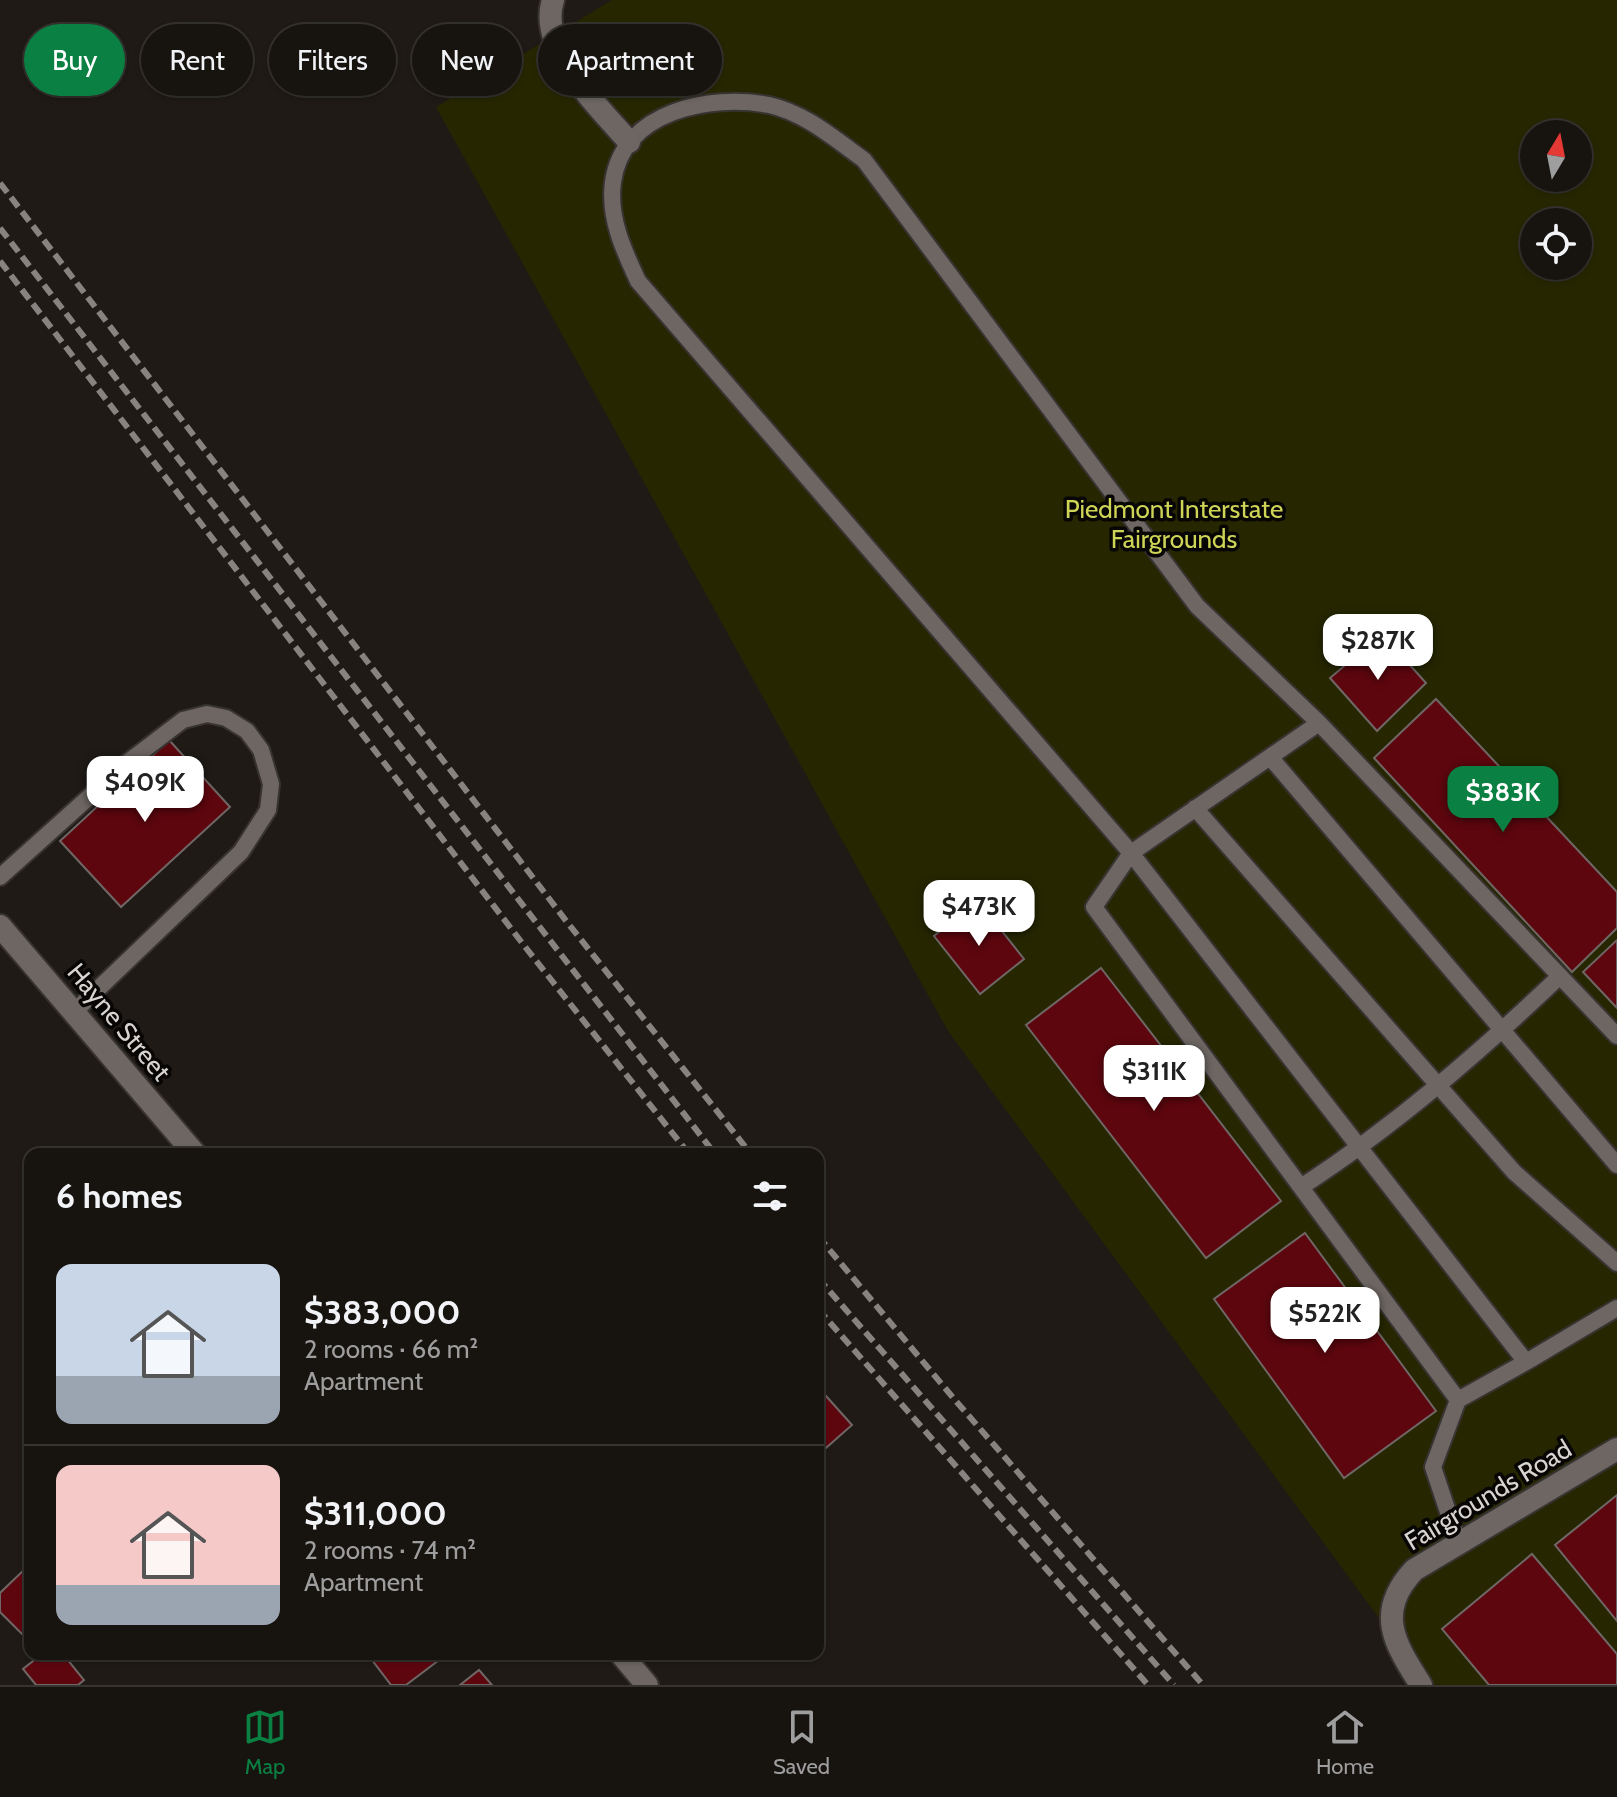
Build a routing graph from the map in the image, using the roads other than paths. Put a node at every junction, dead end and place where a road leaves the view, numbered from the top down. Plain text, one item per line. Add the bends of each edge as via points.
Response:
1 (553, 0) edge
2 (629, 142) junction
3 (1319, 723) junction
4 (1270, 757) junction
5 (1195, 808) junction
6 (1131, 853) junction
7 (0, 877) edge
8 (0, 926) edge
9 (1560, 976) junction
10 (74, 1012) junction
11 (1503, 1031) junction
12 (1617, 1036) edge
13 (1438, 1085) junction
14 (190, 1148) edge
15 (1358, 1149) junction
16 (1617, 1165) edge
17 (1301, 1187) junction
18 (1617, 1263) edge
19 (1617, 1308) edge
20 (1526, 1362) junction
21 (1458, 1400) junction
22 (1617, 1449) edge
23 (1459, 1545) junction
24 (626, 1660) edge
25 (647, 1685) edge
26 (1421, 1685) edge

1 - 2 street via 550,26 570,73
2 - 3 lane via 663,115 714,100 771,106 815,124 864,160 1197,606
2 - 6 lane via 613,182 617,234 638,281
3 - 4 lane
3 - 9 lane
4 - 5 lane
4 - 11 lane
5 - 6 lane
5 - 13 lane
6 - 15 lane
6 - 17 lane via 1094,907
7 - 10 lane via 183,720 207,714 226,718 247,731 261,750 271,784 268,810 241,852
8 - 10 street, Hayne Street
9 - 11 lane
9 - 12 lane
10 - 14 street, Hayne Street
11 - 13 lane
11 - 16 lane
13 - 15 lane
13 - 18 lane via 1514,1172
15 - 17 lane
15 - 20 lane
17 - 21 lane
19 - 20 lane
20 - 21 lane
21 - 23 lane via 1433,1467
22 - 23 street, Fairgrounds Road
23 - 26 street, Fairgrounds Road via 1414,1570 1394,1600 1393,1635
24 - 25 street

